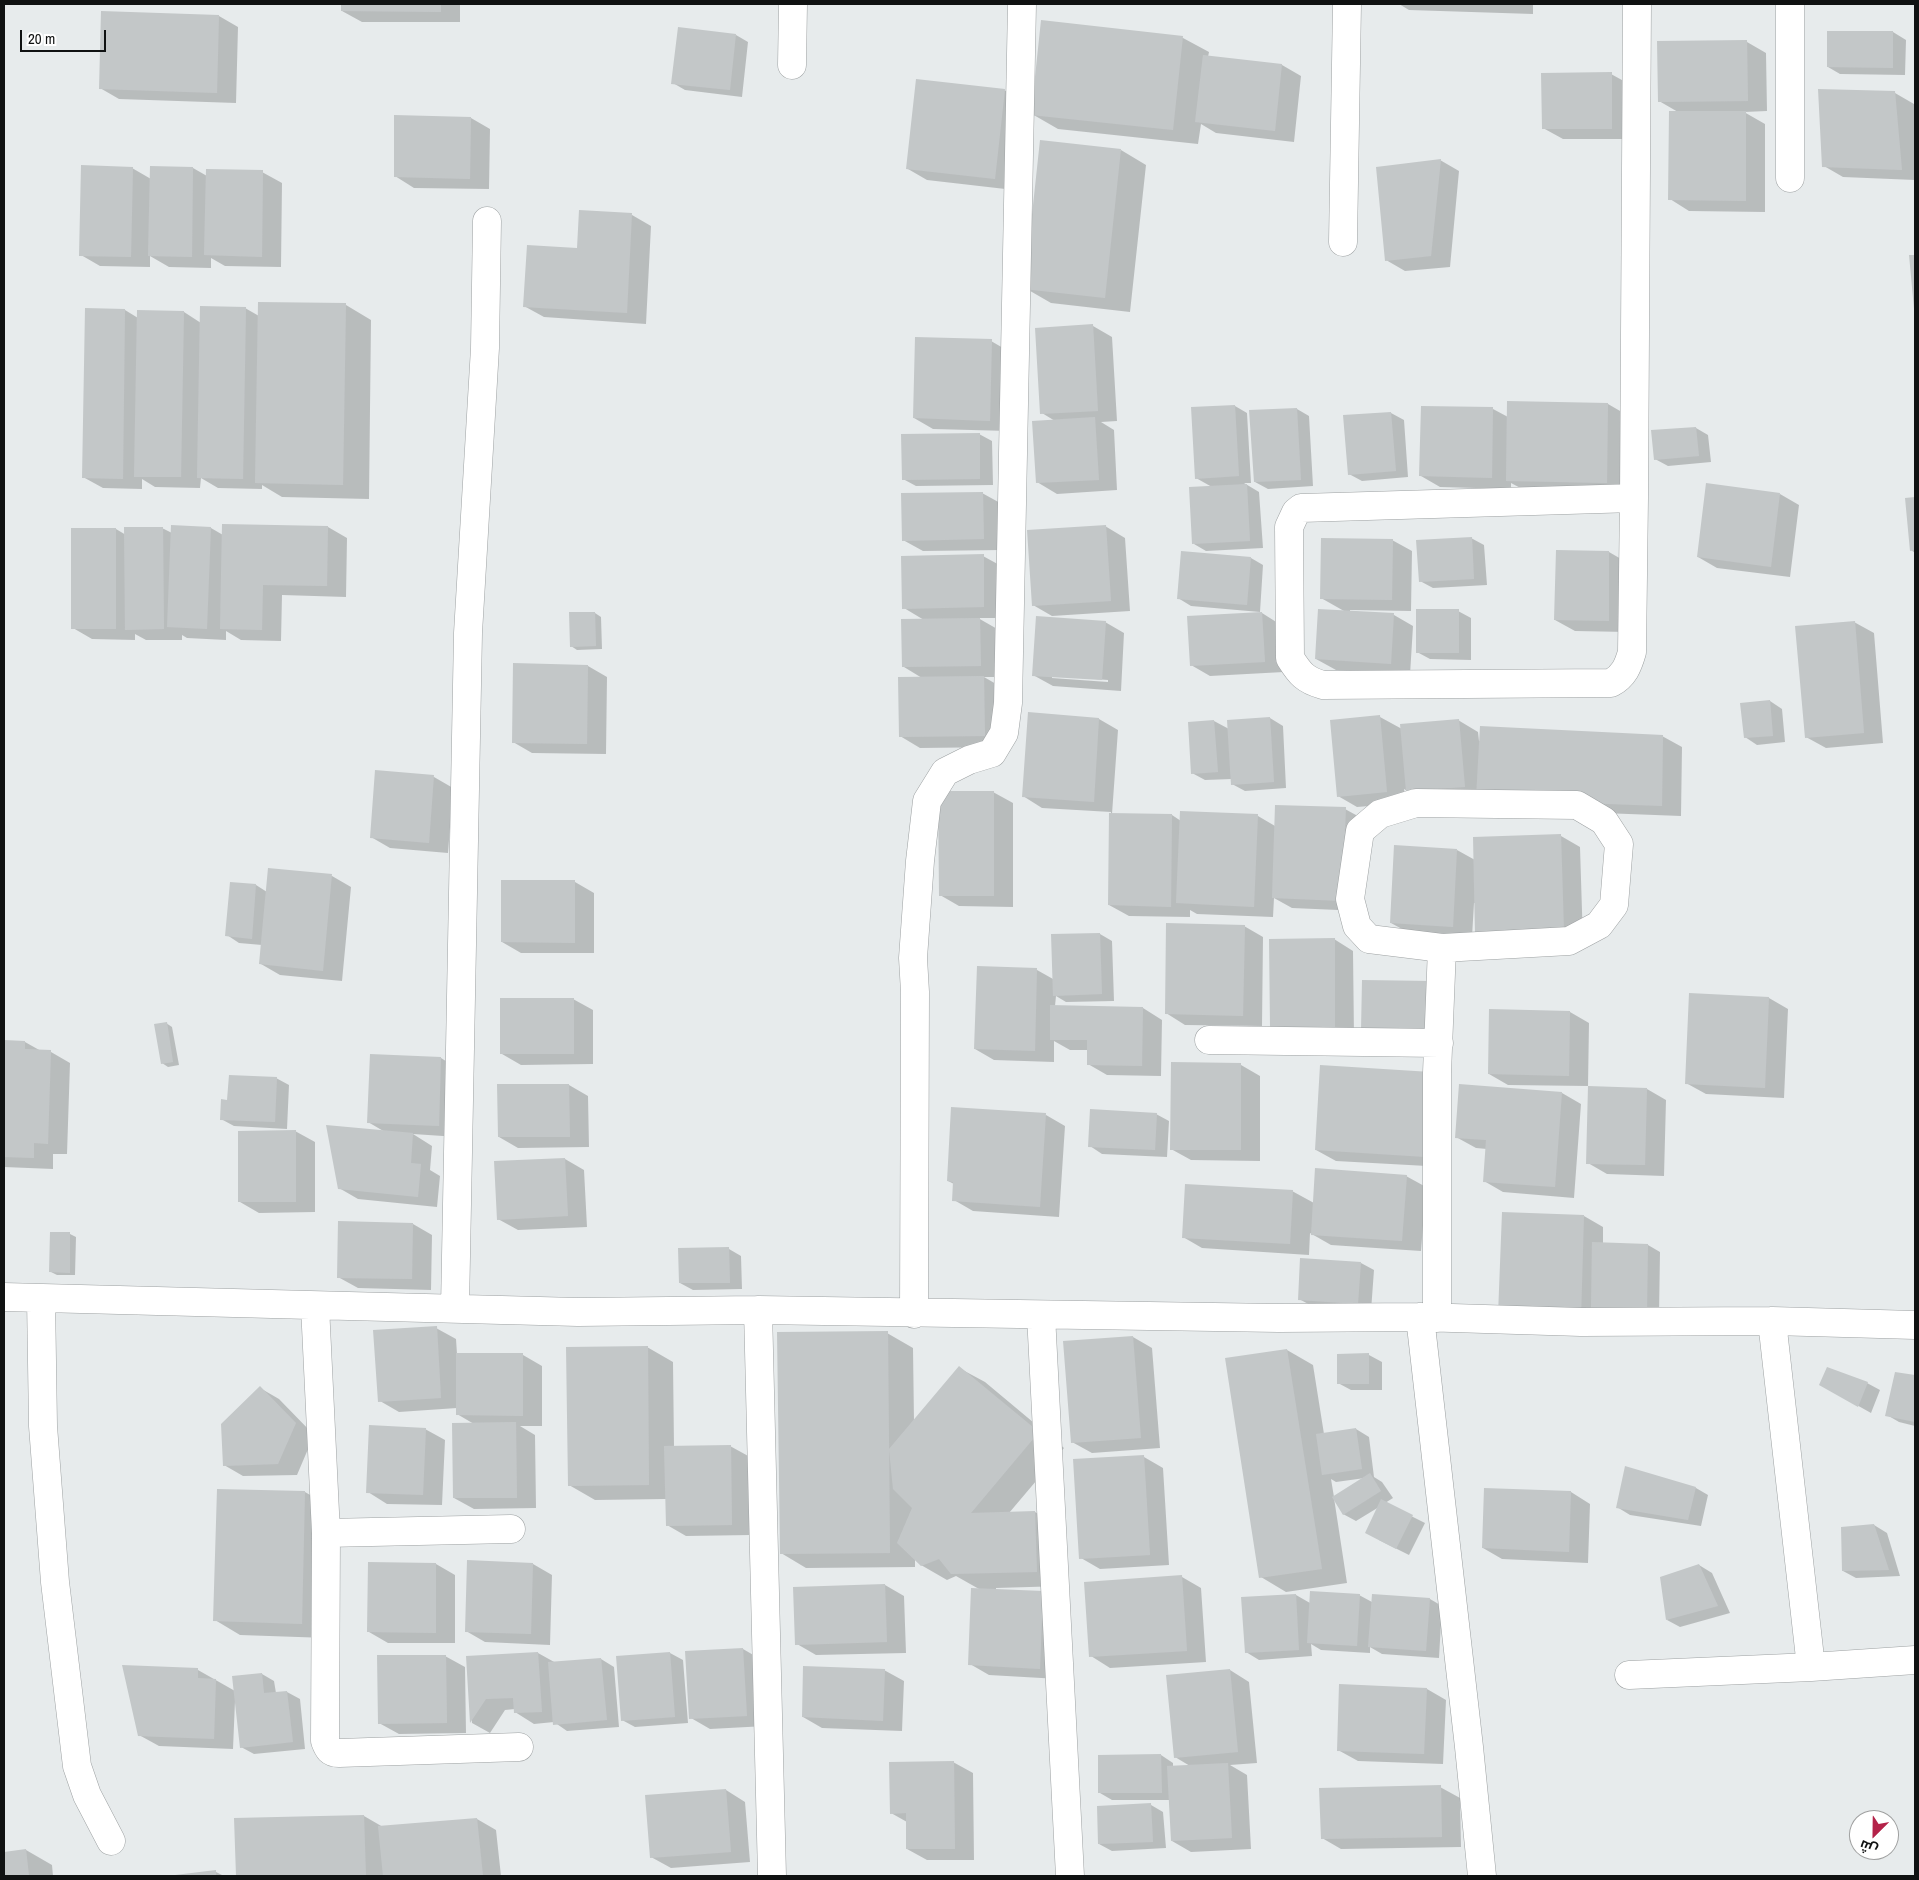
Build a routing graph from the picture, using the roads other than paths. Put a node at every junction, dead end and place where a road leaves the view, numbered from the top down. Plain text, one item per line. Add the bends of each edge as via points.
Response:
1 (793, 4) edge
2 (1022, 4) edge
3 (1347, 4) edge
4 (1637, 4) edge
5 (1790, 4) edge
6 (792, 66) dead end
7 (1790, 178) dead end
8 (487, 222) dead end
9 (1342, 242) dead end
10 (1634, 498) junction
11 (1442, 948) junction
12 (1210, 1040) dead end
13 (1439, 1044) junction
14 (4, 1297) edge
15 (41, 1298) junction
16 (315, 1306) junction
17 (455, 1308) junction
18 (758, 1310) junction
19 (914, 1314) junction
20 (1041, 1315) junction
21 (1428, 1317) junction
22 (1772, 1321) junction
23 (1915, 1325) edge
24 (511, 1529) dead end
25 (326, 1533) junction
26 (1915, 1660) edge
27 (1811, 1667) junction
28 (1629, 1675) dead end
29 (519, 1747) dead end
30 (111, 1841) dead end
31 (772, 1876) edge
32 (1070, 1876) edge
33 (1482, 1876) edge

1 - 6 street
2 - 19 street via 1008,703 1004,733 992,753 945,772 927,800 913,958
3 - 9 street
4 - 10 street
5 - 7 street
8 - 17 street via 485,348 468,633
10 - 10 street via 1632,652 1620,678 1610,683 1323,685 1309,681 1290,658 1289,526 1296,512 1302,508
11 - 11 street via 1369,939 1357,926 1350,898 1360,831 1380,814 1416,803 1577,805 1604,821 1619,844 1614,905 1598,925 1569,941
11 - 13 street
12 - 13 street
13 - 21 street
14 - 15 street
15 - 16 street
15 - 30 street via 45,1456 55,1582 77,1766
16 - 17 street
16 - 25 street
17 - 18 street via 578,1312
18 - 19 street
18 - 31 street
19 - 20 street
20 - 21 street
20 - 32 street
21 - 22 street via 1581,1322
21 - 33 street
22 - 23 street
22 - 27 street
24 - 25 street
25 - 29 street via 328,1748 339,1753
26 - 27 street
27 - 28 street

